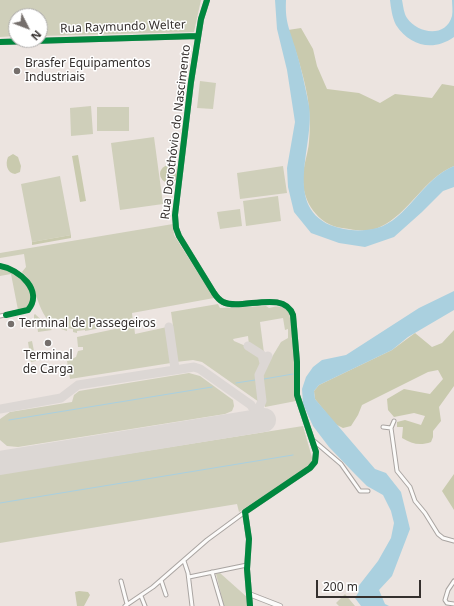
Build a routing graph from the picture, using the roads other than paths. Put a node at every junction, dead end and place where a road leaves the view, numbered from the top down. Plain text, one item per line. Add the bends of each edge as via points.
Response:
1 (207, 0) edge
2 (198, 36) junction
3 (0, 42) edge
4 (0, 266) edge
5 (0, 316) edge
6 (394, 421) dead end
7 (384, 427) dead end
8 (391, 428) junction
9 (314, 442) junction
10 (368, 491) dead end
11 (245, 512) junction
12 (454, 541) edge
13 (184, 560) junction
14 (247, 565) junction
15 (212, 572) junction
16 (189, 577) junction
17 (161, 580) junction
18 (121, 581) dead end
19 (454, 581) edge
20 (249, 594) junction
21 (166, 595) dead end
22 (140, 596) junction
23 (454, 604) edge
24 (126, 605) edge
25 (144, 606) edge
26 (192, 606) edge
27 (222, 606) edge
28 (250, 606) edge
29 (280, 606) edge

1 - 2 street, Rua Dorothóvio do Nascimento
2 - 3 street, Rua Raymundo Welter
2 - 9 street, Rua Dorothóvio do Nascimento via 175,223 177,232 214,292 224,302 277,303 291,310 297,351 297,396
4 - 5 street via 24,277 31,288 32,303 28,310
6 - 8 street
7 - 8 street
8 - 12 street via 398,471 438,534
9 - 10 street via 341,464 360,491
9 - 11 street via 316,458 313,466
11 - 13 street
11 - 14 street via 249,539
13 - 16 street
13 - 17 street
14 - 15 street
14 - 20 street
15 - 16 street
15 - 27 street
16 - 26 street
17 - 21 street
17 - 22 street
18 - 24 street
19 - 23 street via 445,600
20 - 28 street
20 - 29 street
22 - 24 street
22 - 25 street

